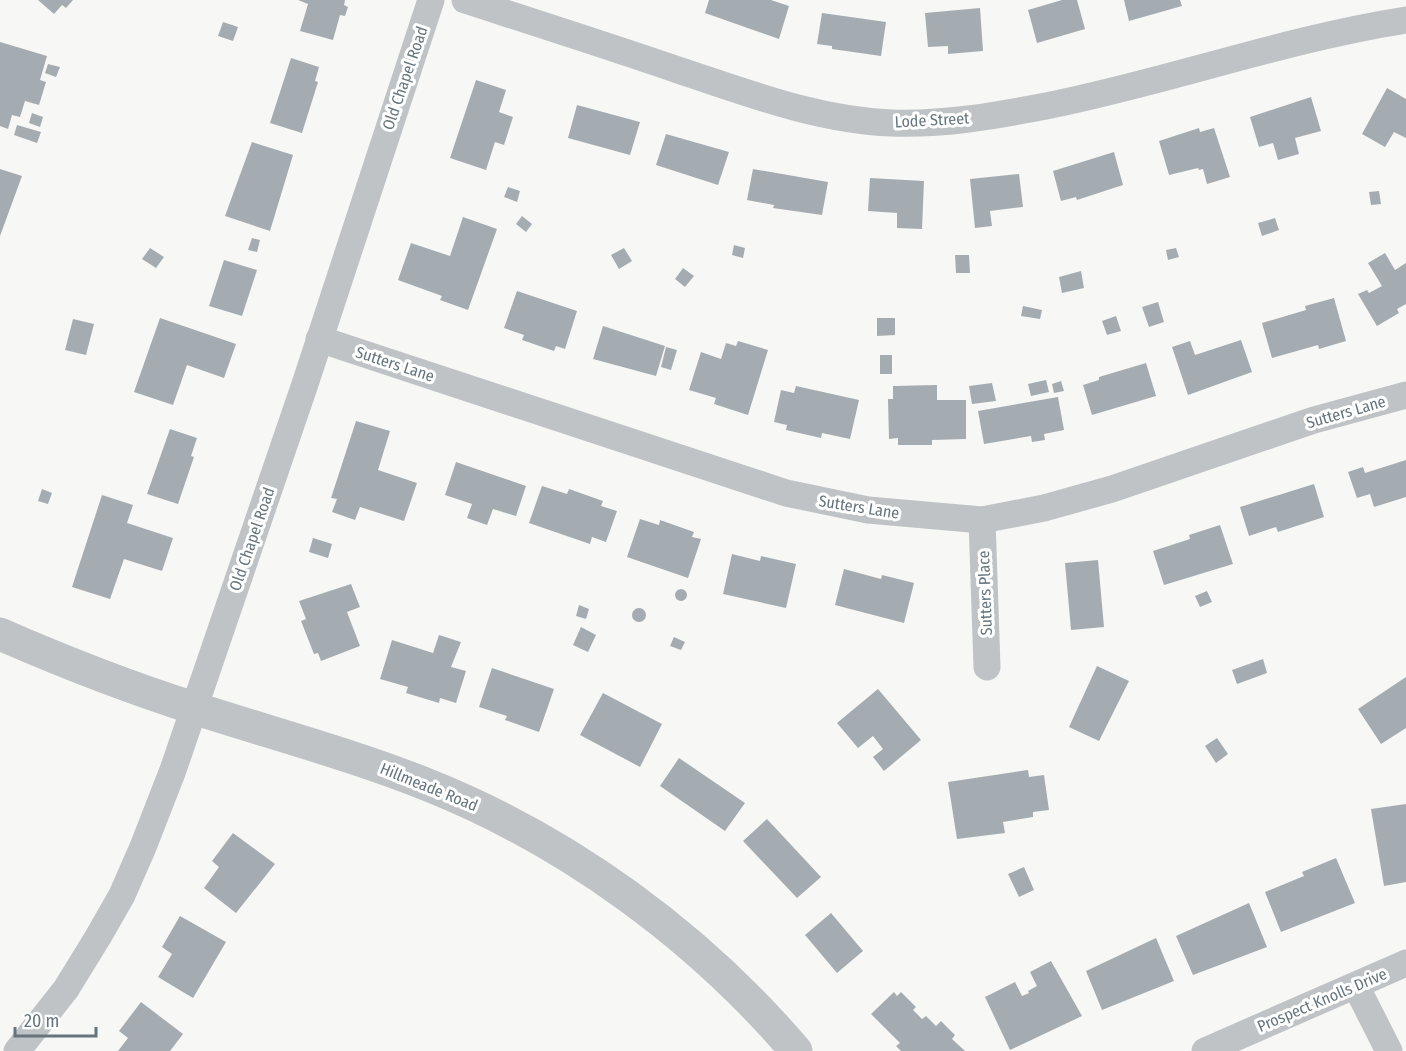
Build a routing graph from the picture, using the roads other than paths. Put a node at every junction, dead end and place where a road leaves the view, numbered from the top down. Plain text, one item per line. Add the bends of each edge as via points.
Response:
1 (431, 0) edge
2 (465, 0) edge
3 (1406, 20) edge
4 (319, 339) junction
5 (1406, 395) edge
6 (982, 520) junction
7 (0, 634) edge
8 (987, 667) dead end
9 (194, 708) junction
10 (1406, 963) edge
11 (1356, 986) junction
12 (17, 1051) edge
13 (796, 1051) edge
14 (1205, 1051) edge
15 (1389, 1051) edge

1 - 4 street, Old Chapel Road
2 - 3 street, Lode Street via 771,101 834,116 890,123 956,121 1094,96 1325,36
4 - 6 street, Sutters Lane via 786,493 868,510
4 - 9 street, Old Chapel Road
5 - 6 street, Sutters Lane via 1314,420 1112,489
6 - 8 street, Sutters Place
7 - 9 street, Hillmeade Road
9 - 12 street, Old Chapel Road via 122,895 66,989
9 - 13 street, Hillmeade Road via 428,785 537,838 597,875 681,939 734,985
10 - 11 street, Prospect Knolls Drive
11 - 14 street, Prospect Knolls Drive
11 - 15 street

